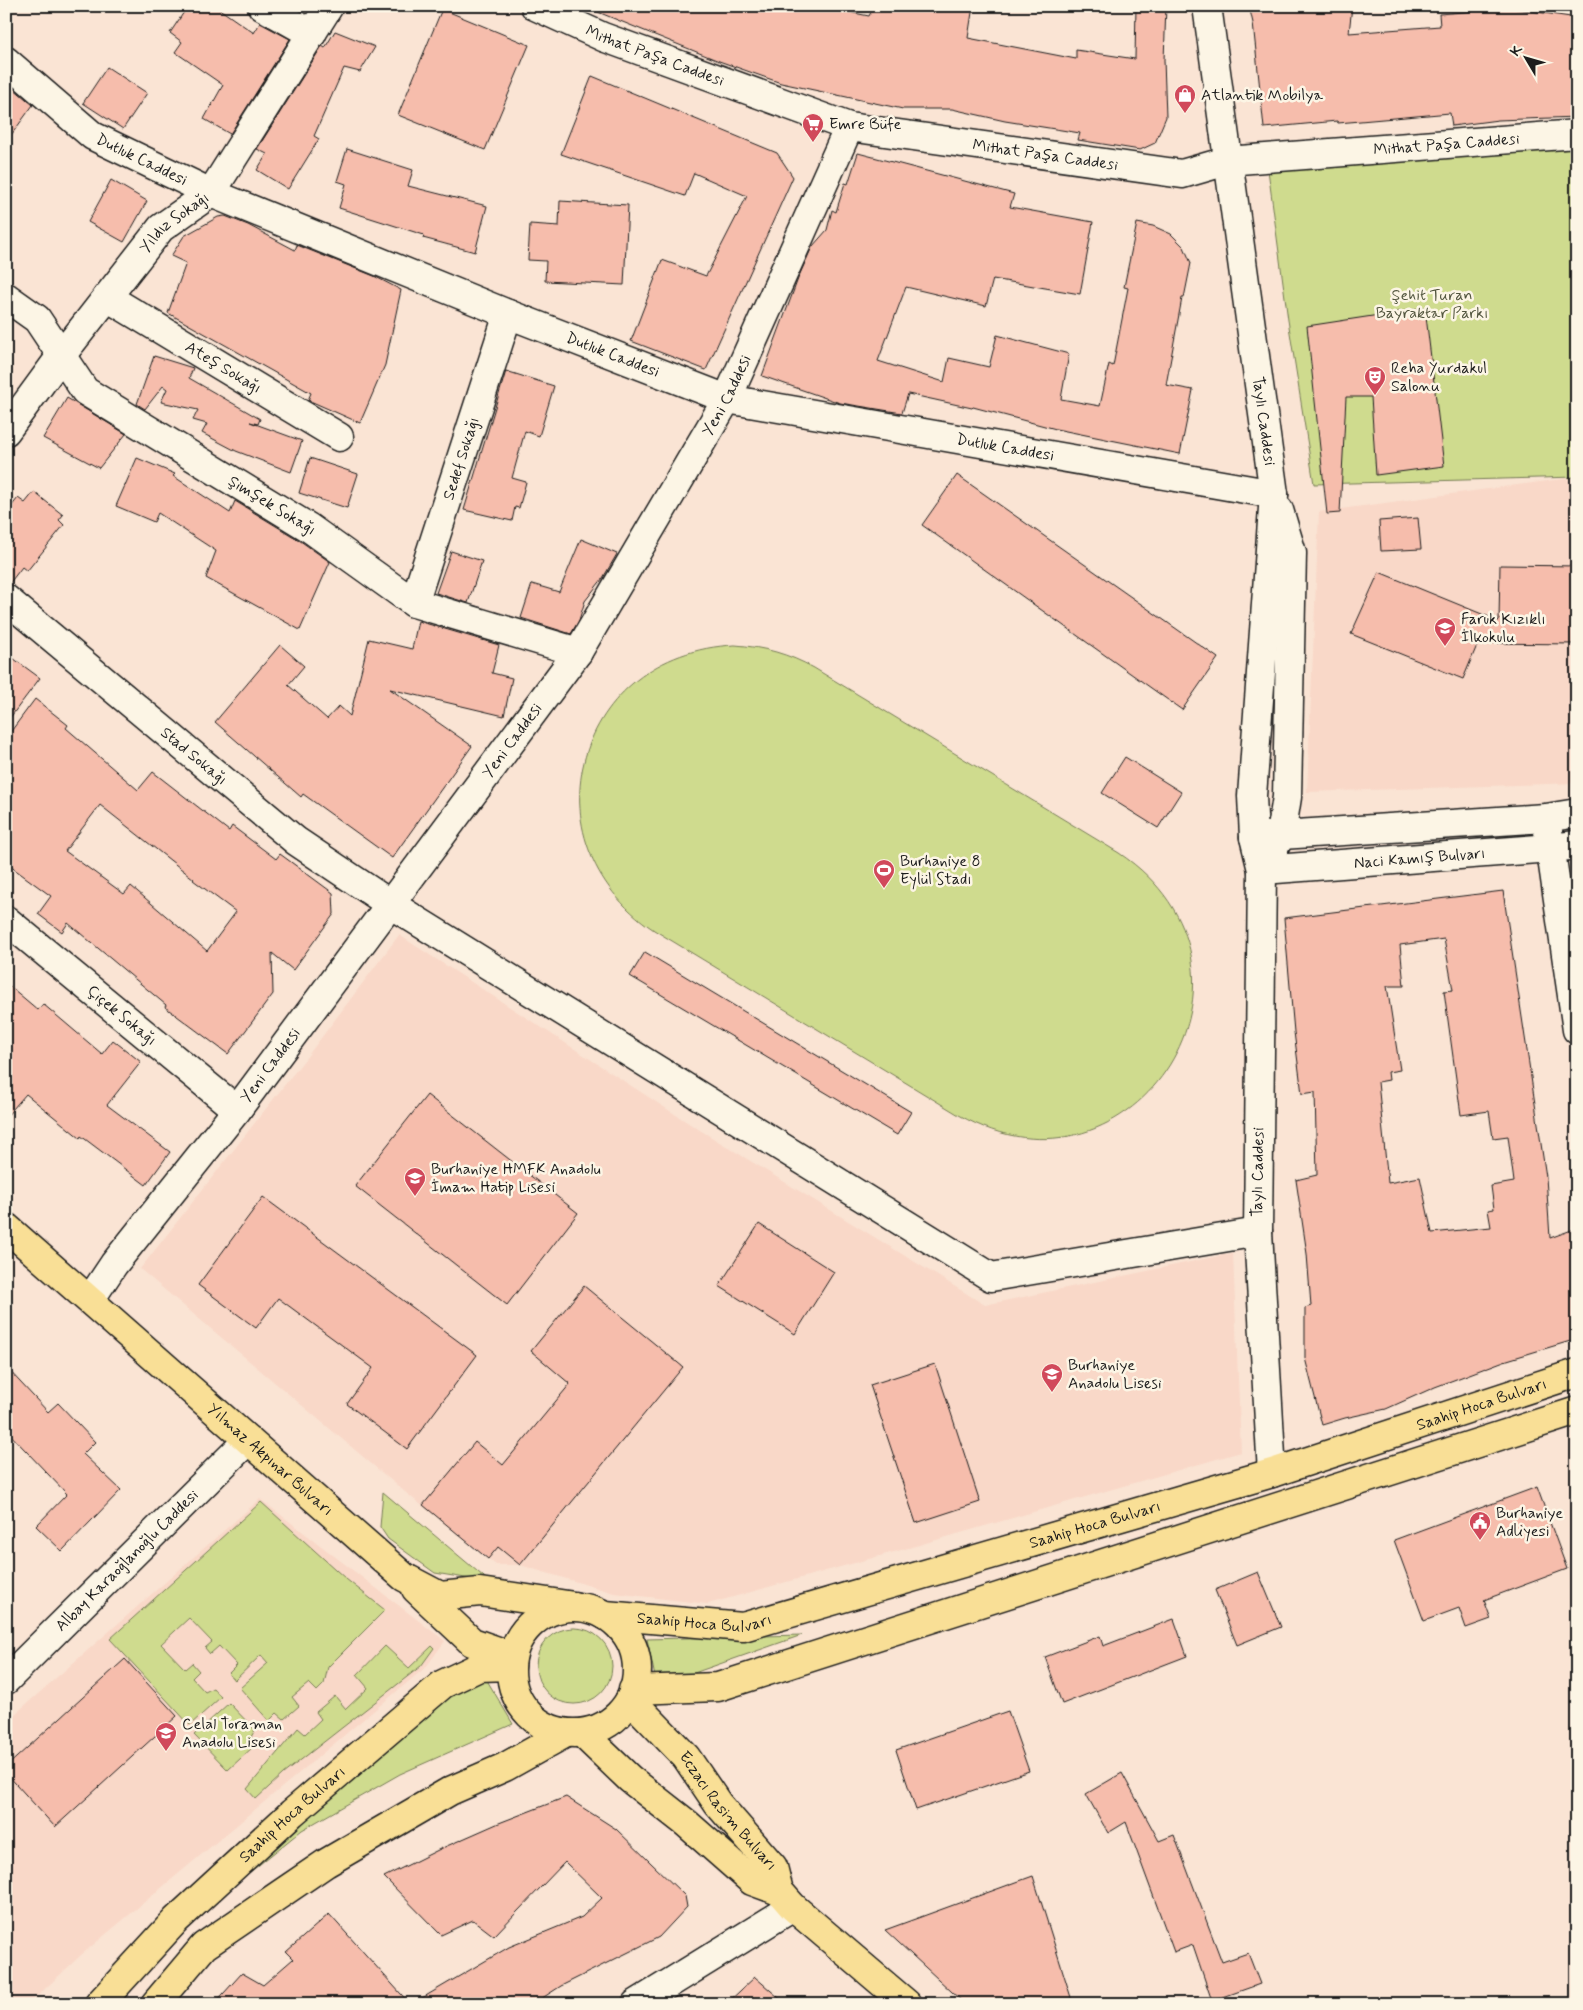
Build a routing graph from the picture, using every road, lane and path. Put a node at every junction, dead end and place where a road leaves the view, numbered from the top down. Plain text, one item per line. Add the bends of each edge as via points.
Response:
1 (262, 6) edge
2 (329, 6) edge
3 (535, 6) edge
4 (1207, 6) edge
5 (312, 34) junction
6 (6, 61) edge
7 (849, 126) junction
8 (1577, 134) edge
9 (1227, 161) junction
10 (212, 193) junction
11 (6, 297) edge
12 (107, 297) junction
13 (508, 314) junction
14 (61, 356) junction
15 (727, 399) junction
16 (6, 431) edge
17 (339, 437) dead end
18 (1274, 494) junction
19 (6, 599) edge
20 (414, 603) junction
21 (578, 652) junction
22 (1577, 813) edge
23 (1546, 818) junction
24 (1281, 834) junction
25 (1254, 837) junction
26 (1564, 847) edge
27 (1262, 870) junction
28 (390, 904) junction
29 (6, 920) edge
30 (1577, 1030) edge
31 (237, 1110) junction
32 (6, 1227) edge
33 (1258, 1232) junction
34 (90, 1300) junction
35 (1577, 1373) edge
36 (1577, 1411) edge
37 (248, 1440) junction
38 (1272, 1473) junction
39 (404, 1577) junction
40 (574, 1606) junction
41 (605, 1615) junction
42 (512, 1661) junction
43 (6, 1680) edge
44 (631, 1695) junction
45 (574, 1733) junction
46 (786, 1899) junction
47 (99, 2004) edge
48 (155, 2004) edge
49 (636, 2004) edge
50 (907, 2004) edge

1 - 5 street
2 - 5 street, Yıldız Sokağı
3 - 7 street, Mithat Paşa Caddesi via 603,37
4 - 9 street, Taylı Caddesi
5 - 10 street, Yıldız Sokağı
6 - 10 street, Dutluk Caddesi via 93,136
7 - 9 street, Mithat Paşa Caddesi via 1182,174
7 - 15 street, Yeni Caddesi
8 - 9 street, Mithat Paşa Caddesi
9 - 18 street, Taylı Caddesi
10 - 12 street, Yıldız Sokağı via 162,228
10 - 13 street, Dutluk Caddesi
11 - 14 street, Şimşek Sokağı via 37,319
12 - 14 street, Yıldız Sokağı
12 - 17 street, Ateş Sokağı
13 - 15 street, Dutluk Caddesi
13 - 20 street, Sedef Sokağı
14 - 16 street, Yıldız Sokağı
14 - 20 street, Şimşek Sokağı via 84,391 308,527
15 - 18 street, Dutluk Caddesi
15 - 21 street, Yeni Caddesi
18 - 24 street, Taylı Caddesi via 1292,553 1287,797
18 - 25 street, Taylı Caddesi via 1252,796
19 - 28 street, Stad Sokağı via 296,841
20 - 21 street, Şimşek Sokağı
21 - 28 street, Yeni Caddesi
22 - 23 street, Naci Kamış Bulvarı
23 - 24 street, Naci Kamış Bulvarı
23 - 26 street
24 - 25 street
24 - 27 street, Taylı Caddesi
25 - 27 street, Taylı Caddesi
26 - 27 street, Naci Kamış Bulvarı
26 - 30 street
27 - 33 street, Taylı Caddesi
28 - 31 street, Yeni Caddesi
28 - 33 street, Stad Sokağı via 991,1277
29 - 31 street, Çiçek Sokağı
31 - 34 street, Yeni Caddesi via 114,1264
32 - 34 main road, Yılmaz Akpınar Bulvarı
33 - 38 street, Taylı Caddesi
34 - 37 main road, Yılmaz Akpınar Bulvarı
35 - 38 main road, Saahip Hoca Bulvarı
36 - 44 main road via 718,1687
37 - 39 main road, Yılmaz Akpınar Bulvarı
37 - 43 street, Albay Karaoğlanoğlu Caddesi
38 - 41 main road, Saahip Hoca Bulvarı via 743,1627
39 - 40 main road, Yılmaz Akpınar Bulvarı via 440,1596 480,1592
39 - 42 main road via 472,1642
40 - 41 main road
40 - 42 main road via 560,1608 536,1619 519,1639
41 - 44 main road via 621,1627 631,1643 636,1661 636,1680
42 - 45 main road via 512,1682 525,1710 550,1729
42 - 47 main road, Saahip Hoca Bulvarı via 479,1667 443,1684 292,1813 176,1920
44 - 45 main road via 621,1712 610,1722
44 - 46 main road, Eczacı Rasim Bulvarı via 686,1757 718,1804 773,1867
45 - 46 main road via 752,1881
45 - 48 main road via 450,1791 326,1863 204,1946
46 - 49 street
46 - 50 main road

